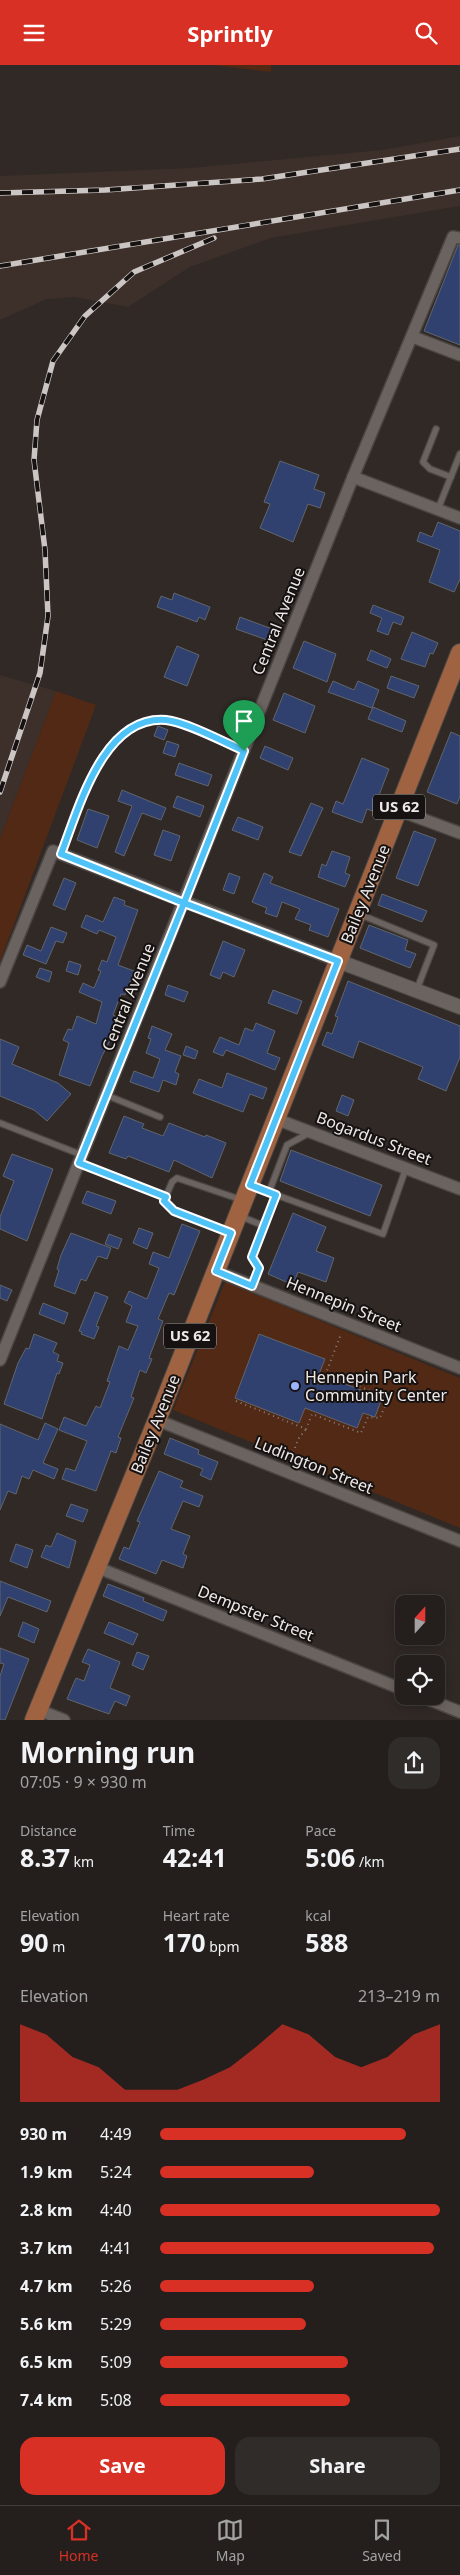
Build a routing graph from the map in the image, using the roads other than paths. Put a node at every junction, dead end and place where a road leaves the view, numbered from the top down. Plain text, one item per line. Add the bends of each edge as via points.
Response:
1 (460, 238) edge
2 (413, 337) junction
3 (460, 355) edge
4 (436, 429) dead end
5 (460, 454) edge
6 (353, 477) junction
7 (451, 477) junction
8 (438, 509) junction
9 (460, 518) edge
10 (459, 661) edge
11 (244, 751) junction
12 (398, 810) junction
13 (460, 833) edge
14 (57, 853) junction
15 (184, 903) junction
16 (357, 913) junction
17 (338, 961) junction
18 (0, 982) edge
19 (417, 991) junction
20 (460, 1007) edge
21 (106, 1095) junction
22 (160, 1117) dead end
23 (276, 1119) junction
24 (0, 1123) edge
25 (311, 1132) junction
26 (81, 1159) junction
27 (406, 1168) junction
28 (460, 1189) edge
29 (269, 1192) junction
30 (276, 1195) junction
31 (166, 1197) junction
32 (244, 1200) junction
33 (264, 1226) junction
34 (231, 1233) junction
35 (216, 1271) junction
36 (252, 1286) junction
37 (0, 1360) edge
38 (460, 1368) edge
39 (157, 1420) junction
40 (460, 1541) edge
41 (96, 1567) junction
42 (395, 1685) edge
43 (442, 1705) edge
44 (460, 1712) edge
45 (37, 1715) edge
46 (64, 1720) edge

1 - 2 street, Central Avenue via 453,237
2 - 3 street
2 - 6 street, Central Avenue
4 - 7 lane via 424,462
5 - 7 lane
6 - 8 street
6 - 11 street, Central Avenue
7 - 8 lane
8 - 9 street
10 - 12 main road, Bailey Avenue / US 62
11 - 14 lane via 168,720 149,720 131,727 105,754 90,778
11 - 15 street, Central Avenue
12 - 13 street
12 - 16 main road, Bailey Avenue / US 62
14 - 15 street
14 - 18 street
15 - 17 street
15 - 21 street, Central Avenue
16 - 17 main road, Bailey Avenue / US 62
16 - 19 lane via 434,945
17 - 19 street
17 - 23 main road, Bailey Avenue / US 62
19 - 20 street
21 - 22 lane
21 - 26 street, Central Avenue
23 - 25 street, Bogardus Street
23 - 32 main road, Bailey Avenue / US 62
24 - 26 lane
25 - 27 street, Bogardus Street
25 - 29 lane via 287,1145
26 - 31 lane
26 - 37 street, Central Avenue
27 - 28 street, Bogardus Street
27 - 30 lane via 383,1234
29 - 30 lane
29 - 32 lane
30 - 33 lane
31 - 32 lane via 177,1178
31 - 34 lane via 164,1201 174,1211
32 - 33 lane
32 - 34 main road, Bailey Avenue / US 62
33 - 36 lane via 252,1257 259,1268
34 - 35 main road, Bailey Avenue / US 62
35 - 36 street, Hennepin Street
35 - 39 main road, Bailey Avenue / US 62
36 - 38 street, Hennepin Street
39 - 40 street, Ludington Street
39 - 41 main road, Bailey Avenue / US 62
41 - 42 street, Dempster Street
41 - 45 main road, Bailey Avenue / US 62
43 - 44 street
45 - 46 street

